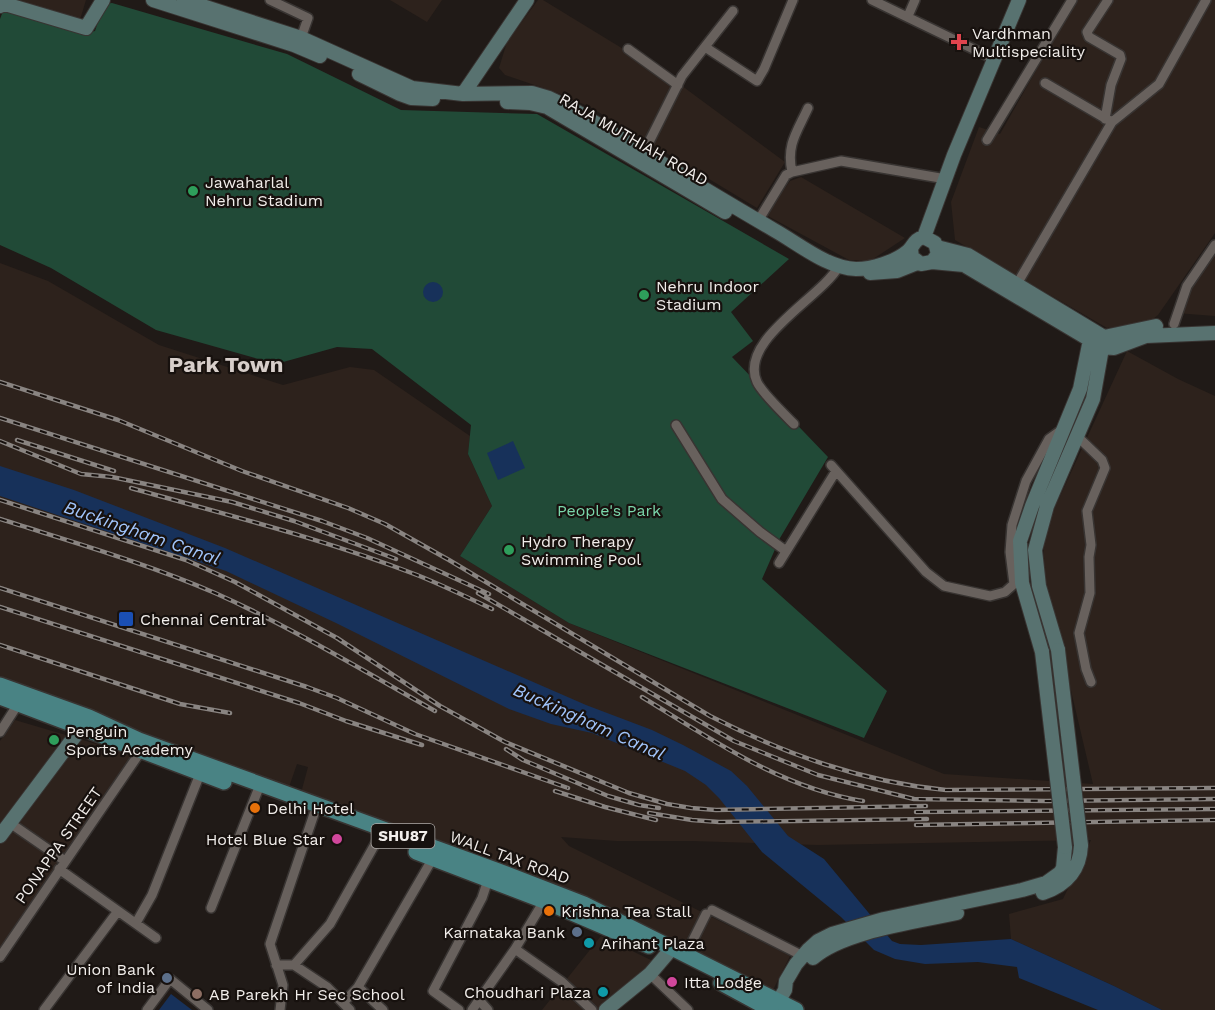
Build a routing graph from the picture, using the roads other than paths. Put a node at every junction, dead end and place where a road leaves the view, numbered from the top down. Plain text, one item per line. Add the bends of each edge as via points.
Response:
1 (103, 0) edge
2 (153, 0) edge
3 (184, 0) edge
4 (270, 0) edge
5 (527, 0) edge
6 (792, 0) edge
7 (872, 0) edge
8 (915, 0) edge
9 (1019, 0) edge
10 (1072, 0) edge
11 (1108, 0) edge
12 (1206, 0) edge
13 (219, 5) edge
14 (0, 6) edge
15 (732, 11) dead end
16 (908, 16) junction
17 (301, 38) junction
18 (705, 46) junction
19 (628, 49) dead end
20 (994, 59) junction
21 (1045, 83) dead end
22 (678, 85) junction
23 (411, 93) junction
24 (463, 94) junction
25 (808, 108) dead end
26 (1108, 121) junction
27 (987, 140) dead end
28 (641, 157) junction
29 (792, 172) junction
30 (946, 179) junction
31 (758, 221) junction
32 (924, 237) junction
33 (1215, 244) edge
34 (937, 247) junction
35 (911, 249) junction
36 (932, 262) junction
37 (917, 263) junction
38 (838, 269) junction
39 (1017, 284) junction
40 (1174, 324) junction
41 (1215, 324) edge
42 (1215, 333) edge
43 (1094, 339) junction
44 (794, 424) dead end
45 (676, 425) dead end
46 (1065, 427) junction
47 (1077, 436) junction
48 (1052, 475) junction
49 (786, 551) junction
50 (779, 563) dead end
51 (1091, 682) dead end
52 (0, 685) edge
53 (0, 697) edge
54 (18, 704) junction
55 (84, 723) junction
56 (0, 732) edge
57 (141, 751) junction
58 (200, 774) junction
59 (258, 789) junction
60 (314, 814) junction
61 (10, 823) junction
62 (0, 836) edge
63 (379, 837) junction
64 (433, 858) junction
65 (65, 861) junction
66 (59, 869) junction
67 (488, 880) junction
68 (544, 901) junction
69 (211, 908) dead end
70 (118, 911) junction
71 (136, 923) junction
72 (886, 924) junction
73 (843, 936) junction
74 (156, 938) dead end
75 (515, 949) junction
76 (676, 952) junction
77 (803, 956) junction
78 (0, 957) edge
79 (276, 965) junction
80 (294, 965) junction
81 (650, 974) junction
82 (358, 987) junction
83 (479, 1000) junction
84 (777, 1003) edge
85 (346, 1007) edge
86 (610, 1009) edge
87 (44, 1010) edge
88 (147, 1010) edge
89 (208, 1010) edge
90 (280, 1010) edge
91 (383, 1010) edge
92 (459, 1010) edge
93 (472, 1010) edge
94 (488, 1010) edge
95 (592, 1010) edge
96 (688, 1010) edge
97 (796, 1010) edge

1 - 14 main road via 86,28 5,4
2 - 23 main road, RAJA MUTHIAH ROAD via 294,45
3 - 13 main road, RAJA MUTHIAH ROAD
4 - 17 street via 308,18
5 - 24 main road
6 - 18 street via 757,81
7 - 16 street
8 - 16 street
9 - 20 main road
10 - 27 street
11 - 26 street via 1088,32 1089,37 1121,59 1111,85
12 - 26 street via 1159,84
13 - 17 main road, RAJA MUTHIAH ROAD
15 - 18 street
16 - 20 street
17 - 23 main road, RAJA MUTHIAH ROAD
18 - 22 street
19 - 22 street
20 - 30 main road
21 - 26 street
22 - 28 street
23 - 24 main road, RAJA MUTHIAH ROAD
23 - 28 main road, RAJA MUTHIAH ROAD via 547,107
24 - 28 main road, RAJA MUTHIAH ROAD via 532,93 549,98 574,110
25 - 29 street via 790,147
26 - 39 street
28 - 31 main road, RAJA MUTHIAH ROAD
28 - 38 main road, RAJA MUTHIAH ROAD via 825,268
29 - 30 street via 841,161
29 - 31 street via 786,175
30 - 32 main road
31 - 38 main road, RAJA MUTHIAH ROAD
32 - 34 main road
32 - 35 main road via 915,241
33 - 40 street via 1186,286
34 - 36 main road via 938,254
34 - 39 main road via 968,255
35 - 37 main road
35 - 38 main road, RAJA MUTHIAH ROAD via 880,265
36 - 37 main road
36 - 43 main road via 964,265
37 - 38 main road, RAJA MUTHIAH ROAD via 897,271 859,274
38 - 44 street via 757,351 753,366 757,383
39 - 43 main road
40 - 41 main road
40 - 43 main road
42 - 43 main road via 1146,336 1114,348
43 - 46 main road
43 - 47 main road via 1093,399
45 - 49 street via 722,499
46 - 48 main road
46 - 49 street via 1049,439 1026,481 1012,525 1014,584 1005,592 990,596 944,586 926,572 834,468
47 - 48 main road
47 - 51 street via 1102,460 1105,468 1087,511 1090,593 1079,633
48 - 72 main road, bridge via 1020,541 1022,583 1042,652 1065,847 1063,868 1046,883
48 - 72 main road, bridge via 1035,550 1039,586 1058,650 1081,845 1079,862 1062,885 1051,891
49 - 50 street
52 - 55 main road, WALL TAX ROAD / SHU87
53 - 54 main road, WALL TAX ROAD / SHU87
54 - 55 main road, WALL TAX ROAD / SHU87
54 - 56 street
55 - 57 main road, WALL TAX ROAD / SHU87
55 - 59 main road, WALL TAX ROAD / SHU87 via 139,740
55 - 61 main road
57 - 58 main road, WALL TAX ROAD / SHU87
57 - 65 street, PONAPPA STREET
58 - 59 main road, WALL TAX ROAD / SHU87
58 - 71 street via 152,895
59 - 60 main road, WALL TAX ROAD / SHU87
59 - 69 street
59 - 76 main road, WALL TAX ROAD / SHU87 via 584,904
60 - 63 main road, WALL TAX ROAD / SHU87
60 - 79 street via 270,944
61 - 62 main road
61 - 65 street
63 - 64 main road, WALL TAX ROAD / SHU87
63 - 80 street via 330,924
64 - 67 main road, WALL TAX ROAD / SHU87
64 - 82 street
65 - 66 street, PONAPPA STREET
66 - 70 street
66 - 78 street, PONAPPA STREET
67 - 68 main road, WALL TAX ROAD / SHU87
67 - 92 street via 434,992
68 - 75 street
68 - 76 main road, WALL TAX ROAD / SHU87
70 - 71 street
70 - 87 street
71 - 74 street
72 - 73 main road
73 - 77 main road via 819,941
73 - 84 main road via 818,954
75 - 83 street
75 - 95 street via 562,982
76 - 77 street via 709,912
76 - 81 main road
76 - 84 main road, WALL TAX ROAD / SHU87
77 - 84 main road
79 - 80 street
79 - 90 street via 283,985
80 - 85 street via 327,987
81 - 86 main road
81 - 96 street
82 - 85 street
82 - 91 street
83 - 93 street
83 - 94 street
84 - 97 main road, WALL TAX ROAD / SHU87
88 - 89 street via 170,979

